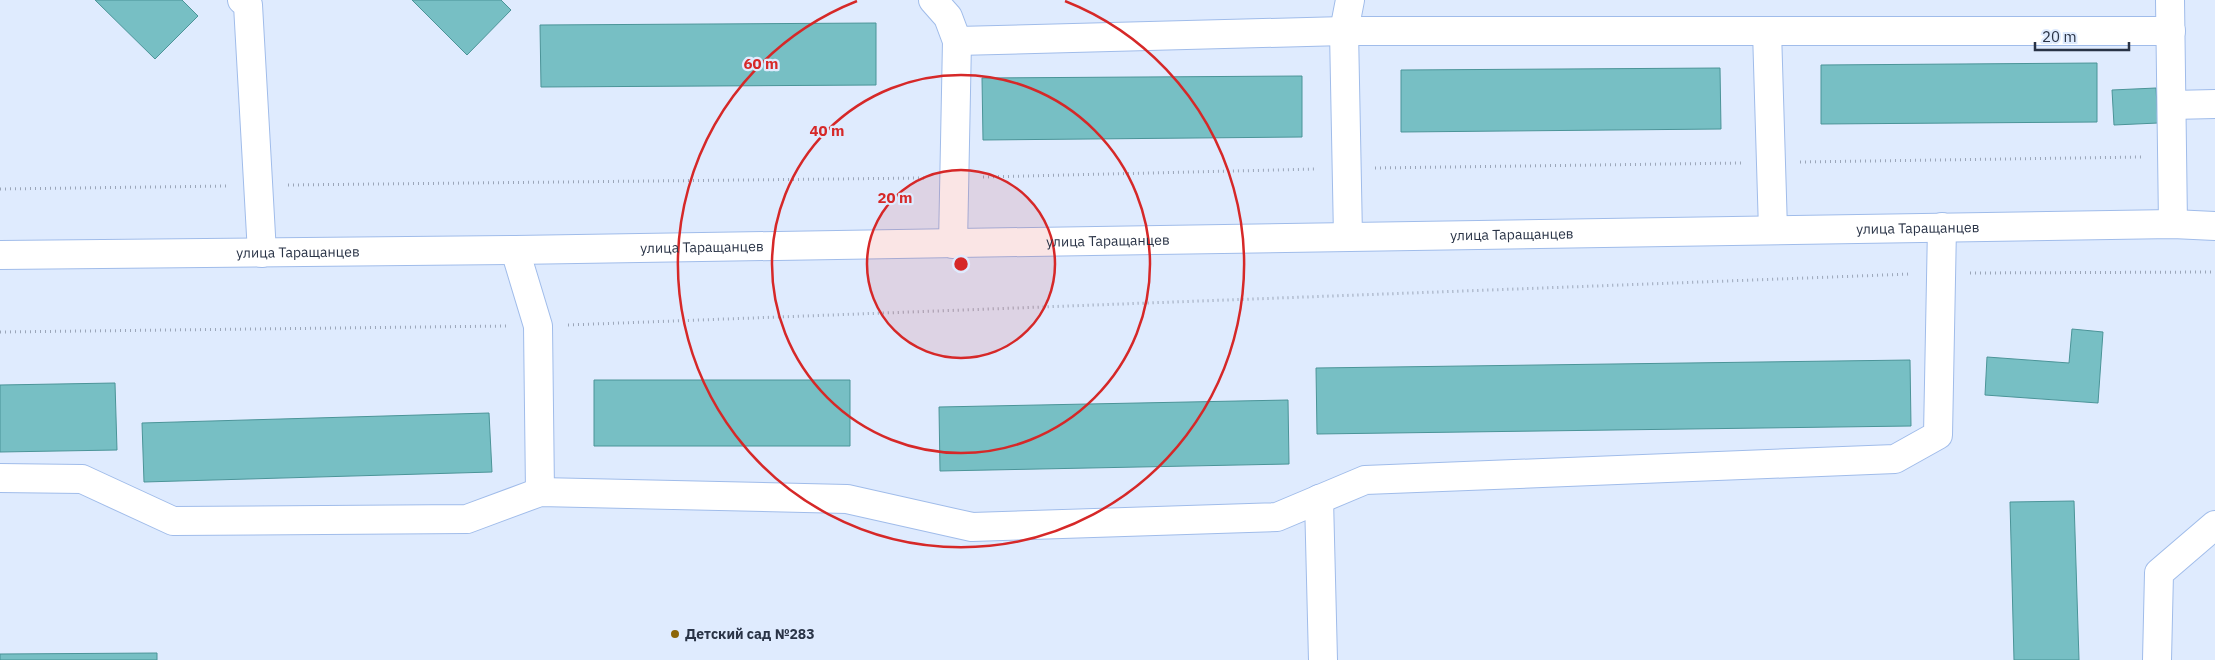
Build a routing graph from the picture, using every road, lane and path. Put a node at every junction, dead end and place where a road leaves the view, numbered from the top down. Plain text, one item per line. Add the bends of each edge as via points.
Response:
1 (242, 0) edge
2 (933, 0) edge
3 (1350, 0) edge
4 (2170, 0) edge
5 (1344, 30) junction
6 (1766, 31) junction
7 (2171, 31) junction
8 (957, 41) junction
9 (2215, 104) edge
10 (2172, 105) junction
11 (2172, 156) junction
12 (1771, 162) junction
13 (1347, 169) junction
14 (953, 177) junction
15 (258, 186) junction
16 (0, 189) edge
17 (2173, 224) junction
18 (2215, 226) edge
19 (1942, 227) junction
20 (1773, 230) junction
21 (1348, 237) junction
22 (953, 244) junction
23 (515, 250) junction
24 (262, 253) junction
25 (0, 254) edge
26 (2215, 272) edge
27 (1941, 273) junction
28 (538, 326) junction
29 (0, 332) edge
30 (0, 478) edge
31 (540, 492) junction
32 (1319, 499) junction
33 (2215, 525) edge
34 (1323, 660) edge
35 (2157, 660) edge

1 - 15 street via 248,5
2 - 8 street via 948,17
3 - 5 street
4 - 7 street
5 - 6 street
5 - 8 street
5 - 13 street
6 - 7 street
6 - 12 street
7 - 10 street
8 - 14 street
9 - 10 street
10 - 11 street
11 - 12 path
11 - 17 street
12 - 13 path
12 - 20 street
13 - 14 path
13 - 21 street
14 - 15 path
14 - 22 street
15 - 16 path
15 - 24 street
17 - 18 street, улица Таращанцев
17 - 19 street, улица Таращанцев
19 - 20 street, улица Таращанцев
19 - 27 street
20 - 21 street, улица Таращанцев
21 - 22 street, улица Таращанцев
22 - 23 street, улица Таращанцев
23 - 24 street, улица Таращанцев
23 - 28 street
24 - 25 street, улица Таращанцев
26 - 27 path
27 - 28 path
27 - 32 street via 1938,435 1895,459 1365,480
28 - 29 path
28 - 31 street
30 - 31 street via 82,479 173,520 467,519
31 - 32 street via 848,500 972,527 1277,517
32 - 34 street
33 - 35 street via 2159,573

